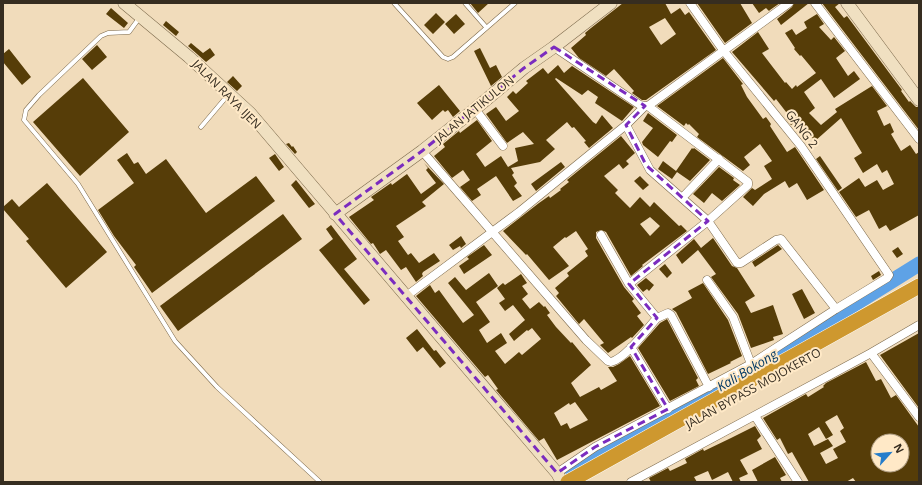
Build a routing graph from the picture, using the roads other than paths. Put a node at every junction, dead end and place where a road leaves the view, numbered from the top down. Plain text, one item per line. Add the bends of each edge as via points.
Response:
1 (124, 3) edge
2 (394, 3) edge
3 (465, 3) edge
4 (515, 3) edge
5 (611, 3) edge
6 (690, 3) edge
7 (789, 3) edge
8 (815, 3) edge
9 (847, 3) edge
10 (141, 16) junction
11 (486, 27) junction
12 (554, 47) junction
13 (723, 50) junction
14 (230, 94) junction
15 (919, 100) edge
16 (646, 106) junction
17 (475, 109) junction
18 (626, 125) junction
19 (201, 127) dead end
20 (919, 139) edge
21 (503, 146) dead end
22 (422, 151) junction
23 (719, 159) junction
24 (682, 198) junction
25 (335, 214) junction
26 (708, 221) junction
27 (492, 232) junction
28 (601, 235) dead end
29 (707, 280) dead end
30 (629, 284) junction
31 (919, 286) edge
32 (919, 295) edge
33 (405, 297) junction
34 (836, 308) junction
35 (657, 318) junction
36 (919, 325) edge
37 (631, 347) junction
38 (871, 353) junction
39 (751, 364) junction
40 (709, 387) junction
41 (668, 409) junction
42 (755, 416) junction
43 (919, 417) edge
44 (570, 480) edge
45 (320, 482) edge
46 (631, 482) edge
47 (798, 482) edge

1 - 10 main road, JALAN RAYA IJEN
2 - 11 lane via 448,59
3 - 11 lane
4 - 11 lane
5 - 12 main road, JALAN JATIKULON
6 - 13 street, GANG 2
7 - 13 street
8 - 20 street
9 - 15 main road
10 - 14 main road, JALAN RAYA IJEN
10 - 45 lane via 129,32 101,36 39,95 26,110 24,120 78,184 175,341 217,387
12 - 16 street via 640,105
12 - 17 main road, JALAN JATIKULON via 524,68
13 - 16 street
13 - 34 street, GANG 2 via 801,146 890,275
14 - 19 lane
14 - 25 main road, JALAN RAYA IJEN via 250,113
16 - 18 street
16 - 23 street
17 - 21 street
17 - 22 main road, JALAN JATIKULON
18 - 24 street via 650,170
18 - 27 street
22 - 25 main road, JALAN JATIKULON
22 - 27 street
23 - 24 street
23 - 26 street via 749,184
24 - 26 street
25 - 33 main road, JALAN RAYA IJEN
26 - 30 street
26 - 34 street via 738,264 778,238 783,240
27 - 33 street
27 - 37 street via 586,340 608,361 616,360
28 - 30 street
29 - 39 street via 733,317
30 - 35 street
31 - 44 highway, JALAN BYPASS MOJOKERTO
32 - 44 highway, JALAN BYPASS MOJOKERTO
33 - 44 main road, JALAN RAYA IJEN
34 - 39 street
35 - 37 street
35 - 40 street via 668,313 671,315
36 - 38 street
37 - 41 street
38 - 42 street
38 - 43 street
39 - 40 street
40 - 41 street
41 - 44 street via 595,447
42 - 46 street
42 - 47 street

